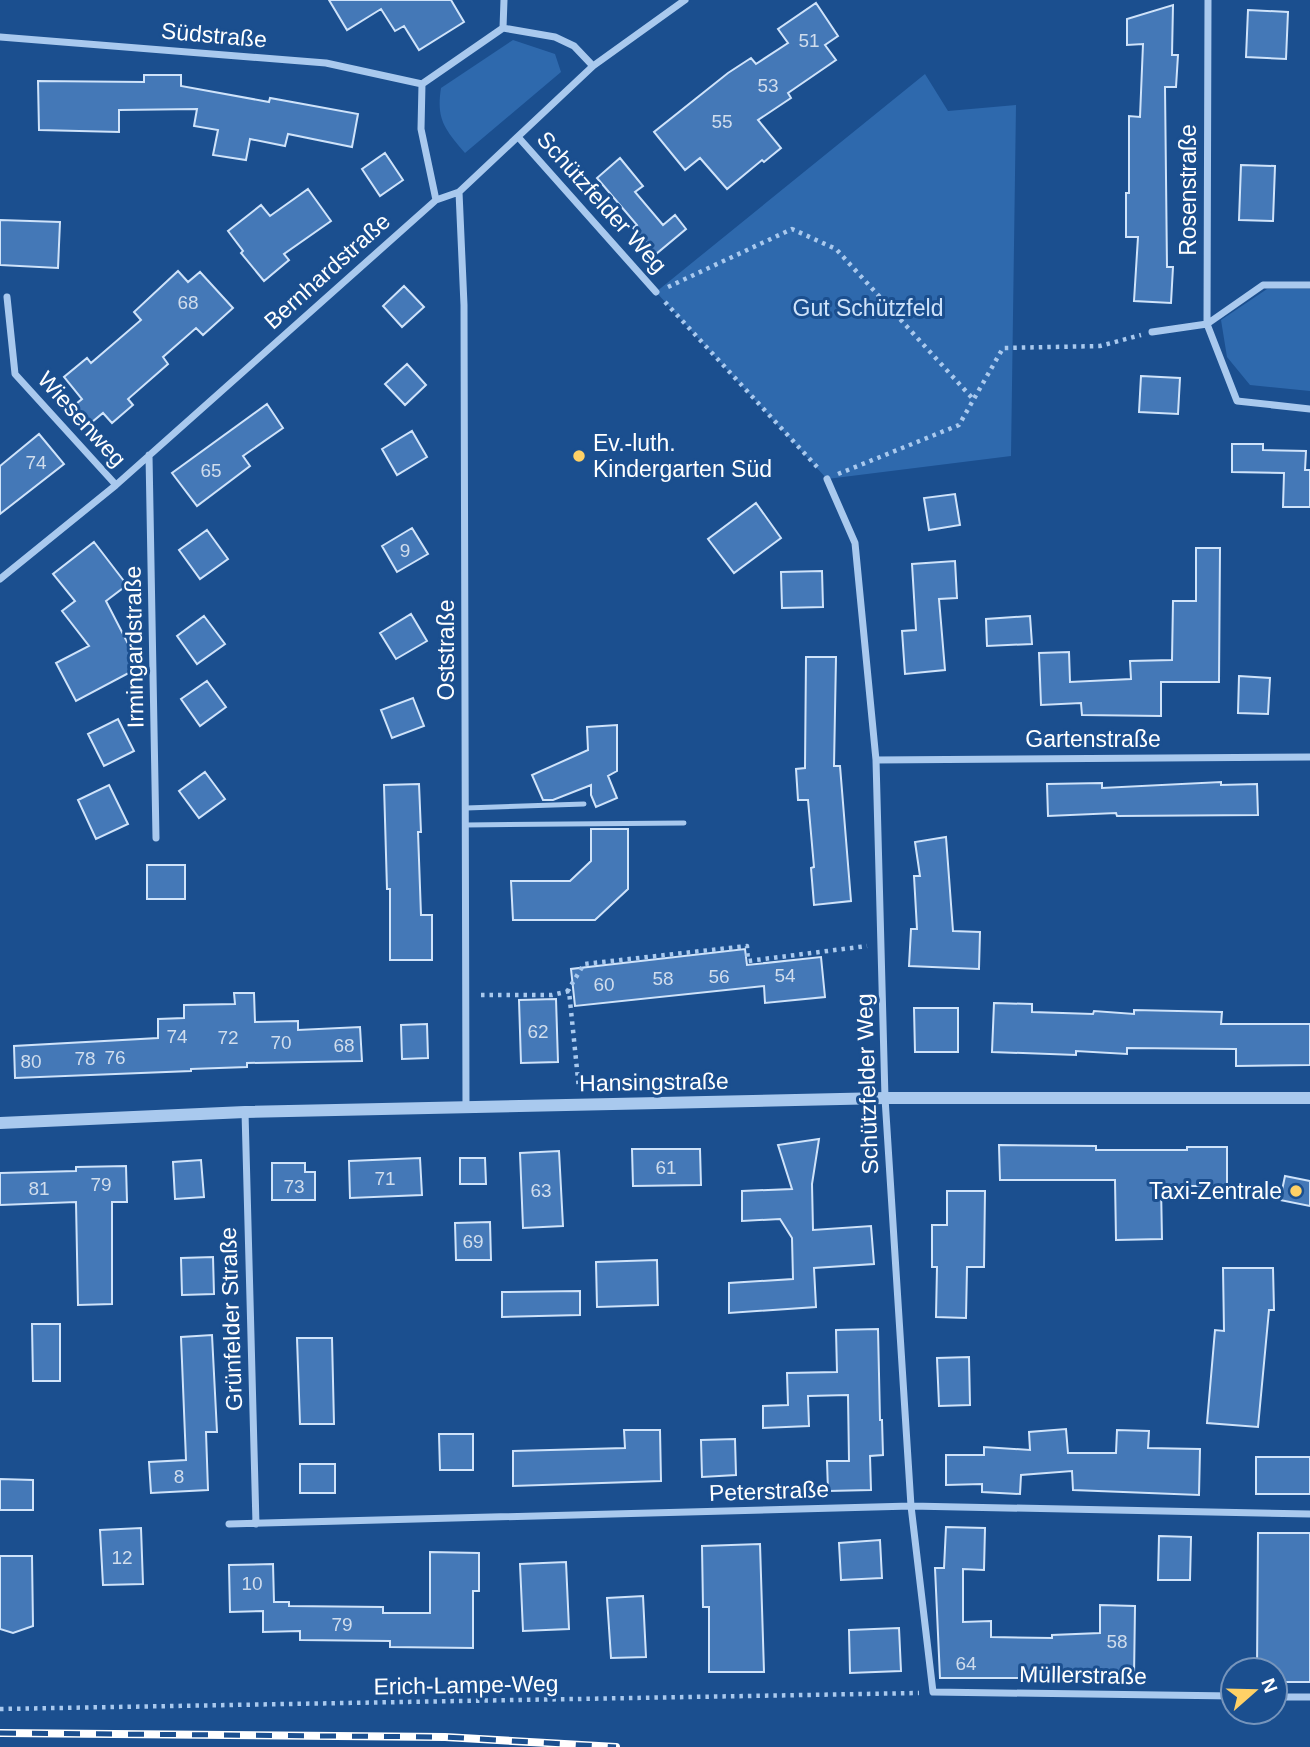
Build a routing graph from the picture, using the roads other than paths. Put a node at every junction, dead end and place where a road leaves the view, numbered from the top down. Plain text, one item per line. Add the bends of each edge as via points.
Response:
1 (504, 0) edge
2 (685, 0) edge
3 (1208, 0) edge
4 (503, 28) junction
5 (0, 37) edge
6 (593, 66) junction
7 (422, 84) junction
8 (519, 138) junction
9 (459, 192) junction
10 (436, 200) junction
11 (1310, 285) edge
12 (656, 292) road end
13 (7, 297) dead end
14 (1207, 324) junction
15 (1152, 332) road end
16 (1310, 409) edge
17 (149, 456) junction
18 (827, 479) road end
19 (116, 485) junction
20 (0, 579) edge
21 (1310, 757) edge
22 (876, 760) junction
23 (584, 804) dead end
24 (466, 808) junction
25 (684, 823) dead end
26 (465, 825) junction
27 (156, 838) dead end
28 (885, 1098) junction
29 (1310, 1098) edge
30 (466, 1108) junction
31 (245, 1112) junction
32 (0, 1123) edge
33 (911, 1506) junction
34 (1310, 1514) edge
35 (229, 1524) dead end
36 (257, 1524) junction
37 (933, 1692) joint
38 (1219, 1696) edge
39 (1289, 1697) edge
40 (1310, 1697) edge

1 - 4 street
2 - 6 street, Bernhardstraße
3 - 14 street, Rosenstraße
4 - 6 street via 555,37 574,46
4 - 7 street
5 - 7 street, Südstraße via 326,64
6 - 8 street, Bernhardstraße
7 - 10 street via 421,129
8 - 9 street, Bernhardstraße
8 - 12 street, Schützfelder Weg
9 - 10 street, Bernhardstraße
9 - 24 street, Oststraße via 464,305
10 - 17 street, Bernhardstraße
11 - 14 street via 1263,285
13 - 19 street, Wiesenweg via 15,374
14 - 15 street
14 - 16 street via 1237,401
17 - 19 street, Bernhardstraße
17 - 27 street, Irmingardstraße
18 - 22 street, Schützfelder Weg via 855,543
19 - 20 street, Bernhardstraße
21 - 22 street, Gartenstraße
22 - 28 street, Schützfelder Weg
23 - 24 lane
24 - 26 street, Oststraße
25 - 26 lane
26 - 30 street, Oststraße
28 - 29 street, Hansingstraße
28 - 30 street, Hansingstraße
28 - 33 street, Schützfelder Weg
30 - 31 street, Hansingstraße
31 - 32 street, Hansingstraße
31 - 36 street, Grünfelder Straße
33 - 34 street, Peterstraße
33 - 36 street, Peterstraße
33 - 37 street, Schützfelder Weg
35 - 36 street, Peterstraße
37 - 38 street, Müllerstraße
39 - 40 street

